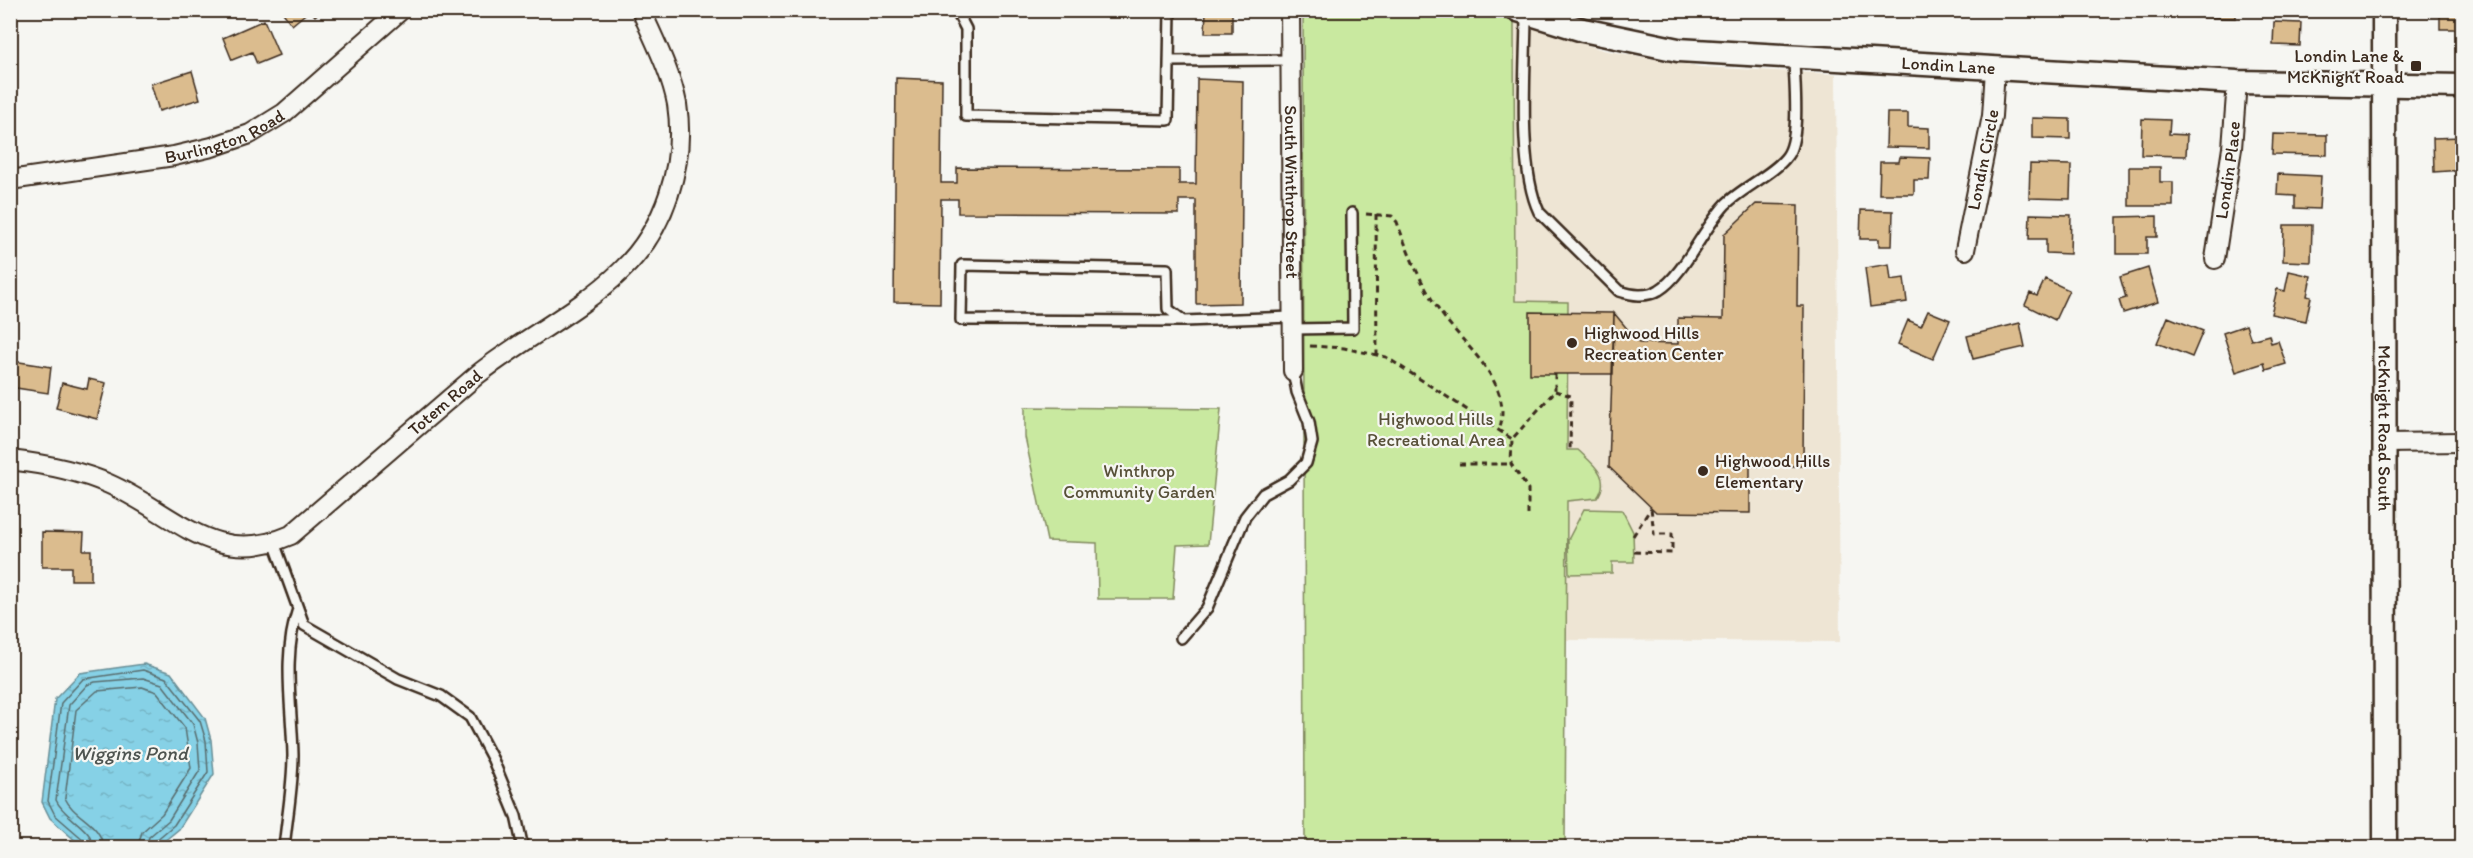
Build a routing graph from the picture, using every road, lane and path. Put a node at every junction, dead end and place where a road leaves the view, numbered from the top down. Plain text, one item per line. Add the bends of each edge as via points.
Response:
1 (401, 10) edge
2 (641, 10) edge
3 (956, 10) edge
4 (1170, 10) edge
5 (1290, 10) edge
6 (2384, 10) edge
7 (1522, 12) edge
8 (1794, 57) junction
9 (1291, 60) junction
10 (1170, 61) junction
11 (1995, 69) junction
12 (2237, 82) junction
13 (2384, 86) junction
14 (2463, 86) edge
15 (10, 180) edge
16 (1352, 213) joint
17 (1376, 214) junction
18 (1965, 250) dead end
19 (2215, 259) dead end
20 (1184, 321) junction
21 (1293, 331) junction
22 (1377, 355) junction
23 (1293, 371) joint
24 (1555, 374) dead end
25 (1555, 391) junction
26 (1499, 431) junction
27 (1512, 439) junction
28 (2463, 441) edge
29 (2385, 443) junction
30 (1570, 450) dead end
31 (10, 460) edge
32 (1459, 464) dead end
33 (1511, 464) junction
34 (1528, 515) dead end
35 (1633, 536) dead end
36 (274, 542) junction
37 (1634, 552) dead end
38 (298, 609) junction
39 (1181, 638) dead end
40 (284, 848) edge
41 (523, 848) edge
42 (2385, 848) edge

1 - 15 street, Burlington Road via 284,112 250,134 174,156
2 - 36 street, Totem Road via 668,75 679,133 678,162 671,188 657,223 640,250 595,293 477,375 309,522
3 - 10 lane via 966,29 966,116 1168,120
4 - 10 lane
5 - 9 street, South Winthrop Street
6 - 13 street, McKnight Road South
7 - 8 street, Londin Lane via 1583,30 1678,50
7 - 8 lane via 1526,155 1532,196 1539,212 1619,291 1636,296 1658,291 1674,276 1728,202 1787,156 1794,139
8 - 11 street, Londin Lane
9 - 10 lane
9 - 21 street, South Winthrop Street
11 - 12 street, Londin Lane
11 - 18 street, Londin Circle via 1992,116
12 - 13 street, Londin Lane
12 - 19 street, Londin Place via 2232,148
13 - 14 street, Londin Lane
13 - 29 street, McKnight Road South
16 - 17 path
16 - 21 lane via 1353,328
17 - 22 path
17 - 26 path via 1392,216 1397,222 1420,280 1490,373 1502,405
20 - 20 lane via 1168,309 1167,269 962,265 961,320
20 - 21 lane
21 - 22 path
21 - 23 street, South Winthrop Street
22 - 26 path via 1429,383
23 - 39 lane via 1312,442 1306,463 1289,480 1263,494 1245,517 1207,608
24 - 25 path
25 - 27 path
25 - 30 path via 1571,396
26 - 27 path
27 - 33 path
28 - 29 street
29 - 42 street, McKnight Road South
31 - 36 street, Totem Road via 80,472 110,484 190,530 230,546
32 - 33 path
33 - 34 path via 1528,489
35 - 37 path via 1651,508 1654,534 1672,534 1672,553
36 - 38 lane
38 - 40 lane via 288,652 293,758
38 - 41 lane via 304,625 334,644 398,679 441,696 470,717 516,816

